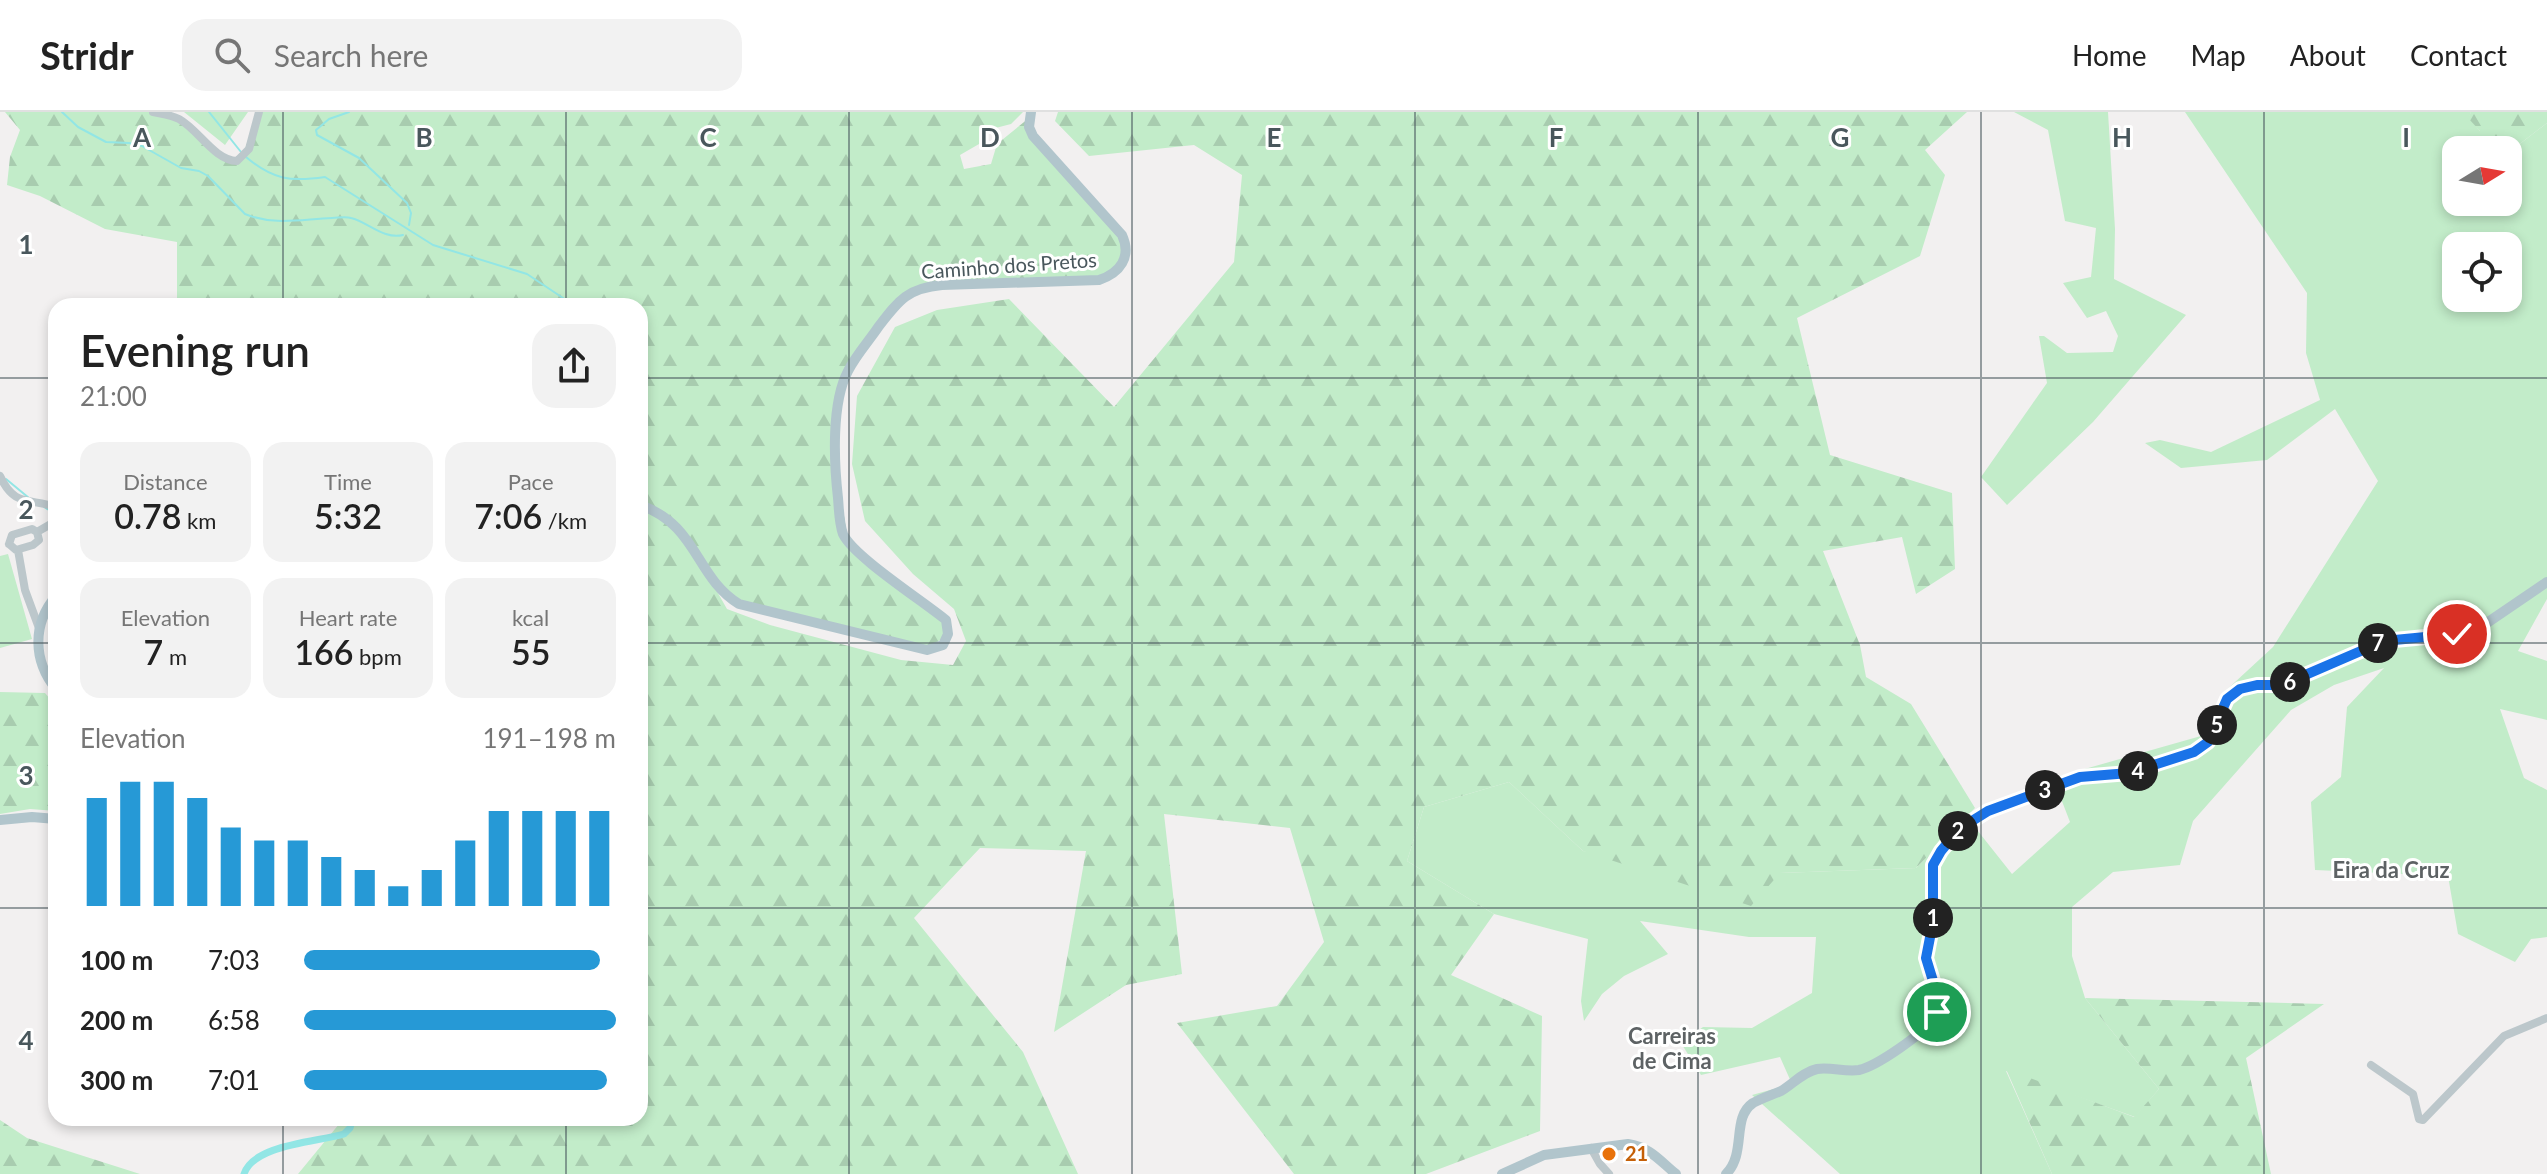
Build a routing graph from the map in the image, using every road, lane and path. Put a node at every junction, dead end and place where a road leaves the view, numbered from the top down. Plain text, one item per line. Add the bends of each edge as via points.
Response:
1 (153, 112) edge
2 (259, 112) edge
3 (1031, 112) edge
4 (0, 476) edge
5 (48, 505) edge
6 (648, 509) edge
7 (48, 526) edge
8 (37, 532) junction
9 (4, 545) edge
10 (18, 550) junction
11 (2547, 582) edge
12 (48, 607) edge
13 (39, 628) junction
14 (48, 680) edge
15 (48, 818) edge
16 (0, 820) edge
17 (2547, 1018) edge
18 (2371, 1065) dead end
19 (1591, 1148) junction
20 (1502, 1174) edge
21 (1609, 1174) edge
22 (1676, 1174) edge
23 (1726, 1174) edge

1 - 2 street via 179,119 229,161 241,159 249,149
3 - 6 main road, Caminho dos Pretos via 1033,136 1122,235 1124,263 1117,273 1099,280 942,285 911,291 861,351 847,372 841,395 834,450 844,535 855,550 946,620 943,645 927,650 739,604 719,588 686,536
4 - 5 street via 16,498
7 - 8 street
8 - 9 street via 12,535
8 - 10 street via 38,542
9 - 10 street
10 - 13 street
11 - 23 main road via 2478,629 2384,641 2282,685 2240,689 2227,699 2208,742 2194,752 2129,773 2080,777 1972,821 1955,834 1933,865 1933,922 1926,958 1937,994 1934,1018 1868,1067 1814,1070 1755,1102 1742,1120 1737,1159
12 - 13 main road
13 - 14 main road
15 - 16 main road
17 - 18 street via 2504,1036 2423,1120 2413,1094
19 - 20 main road via 1544,1155
19 - 21 street
19 - 22 main road via 1641,1146

